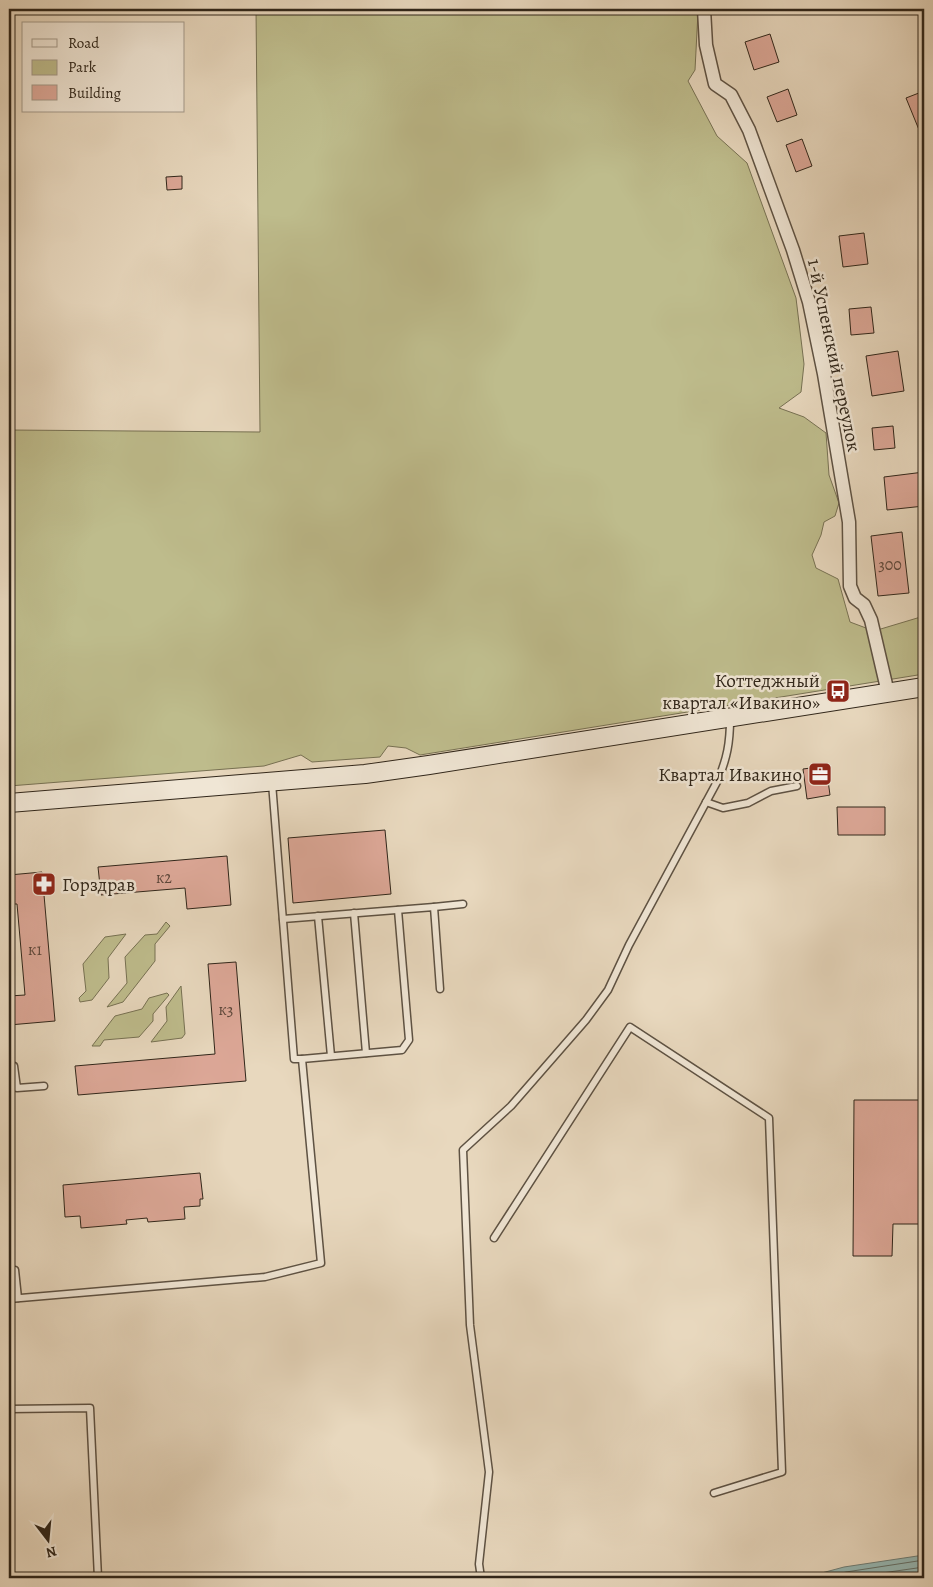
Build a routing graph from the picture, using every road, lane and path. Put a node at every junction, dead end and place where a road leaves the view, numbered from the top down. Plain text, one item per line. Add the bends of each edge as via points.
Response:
1 (704, 9) edge
2 (924, 687) edge
3 (888, 692) junction
4 (730, 718) junction
5 (272, 781) junction
6 (797, 786) dead end
7 (706, 802) junction
8 (9, 803) edge
9 (463, 904) dead end
10 (434, 907) junction
11 (398, 910) junction
12 (354, 913) junction
13 (318, 916) junction
14 (283, 918) junction
15 (440, 989) dead end
16 (366, 1053) junction
17 (331, 1056) junction
18 (302, 1059) junction
19 (9, 1066) edge
20 (44, 1086) dead end
21 (494, 1238) dead end
22 (9, 1271) edge
23 (18, 1298) junction
24 (9, 1299) edge
25 (9, 1408) edge
26 (714, 1493) dead end
27 (98, 1578) edge
28 (482, 1578) edge

1 - 3 street, 1-й Успенский переулок via 706,45 715,84 731,95 749,130 809,302 849,522 850,586 871,620
2 - 3 main road
3 - 4 main road
4 - 5 main road via 430,766
4 - 7 lane via 726,760
5 - 8 main road
5 - 14 lane
6 - 7 lane via 770,791 748,802 723,808
7 - 28 lane via 608,990 511,1106 463,1150 470,1325 489,1472 480,1564
9 - 10 lane
10 - 11 lane
10 - 15 lane
11 - 12 lane
11 - 16 lane via 409,1040 402,1050
12 - 13 lane
12 - 16 lane
13 - 14 lane
13 - 17 lane
14 - 18 lane via 294,1059
16 - 17 lane
17 - 18 lane
18 - 23 lane via 321,1263 265,1276
19 - 20 lane via 14,1066 17,1088
21 - 26 lane via 630,1026 769,1118 782,1472
22 - 23 lane via 15,1270
23 - 24 lane
25 - 27 lane via 90,1408

